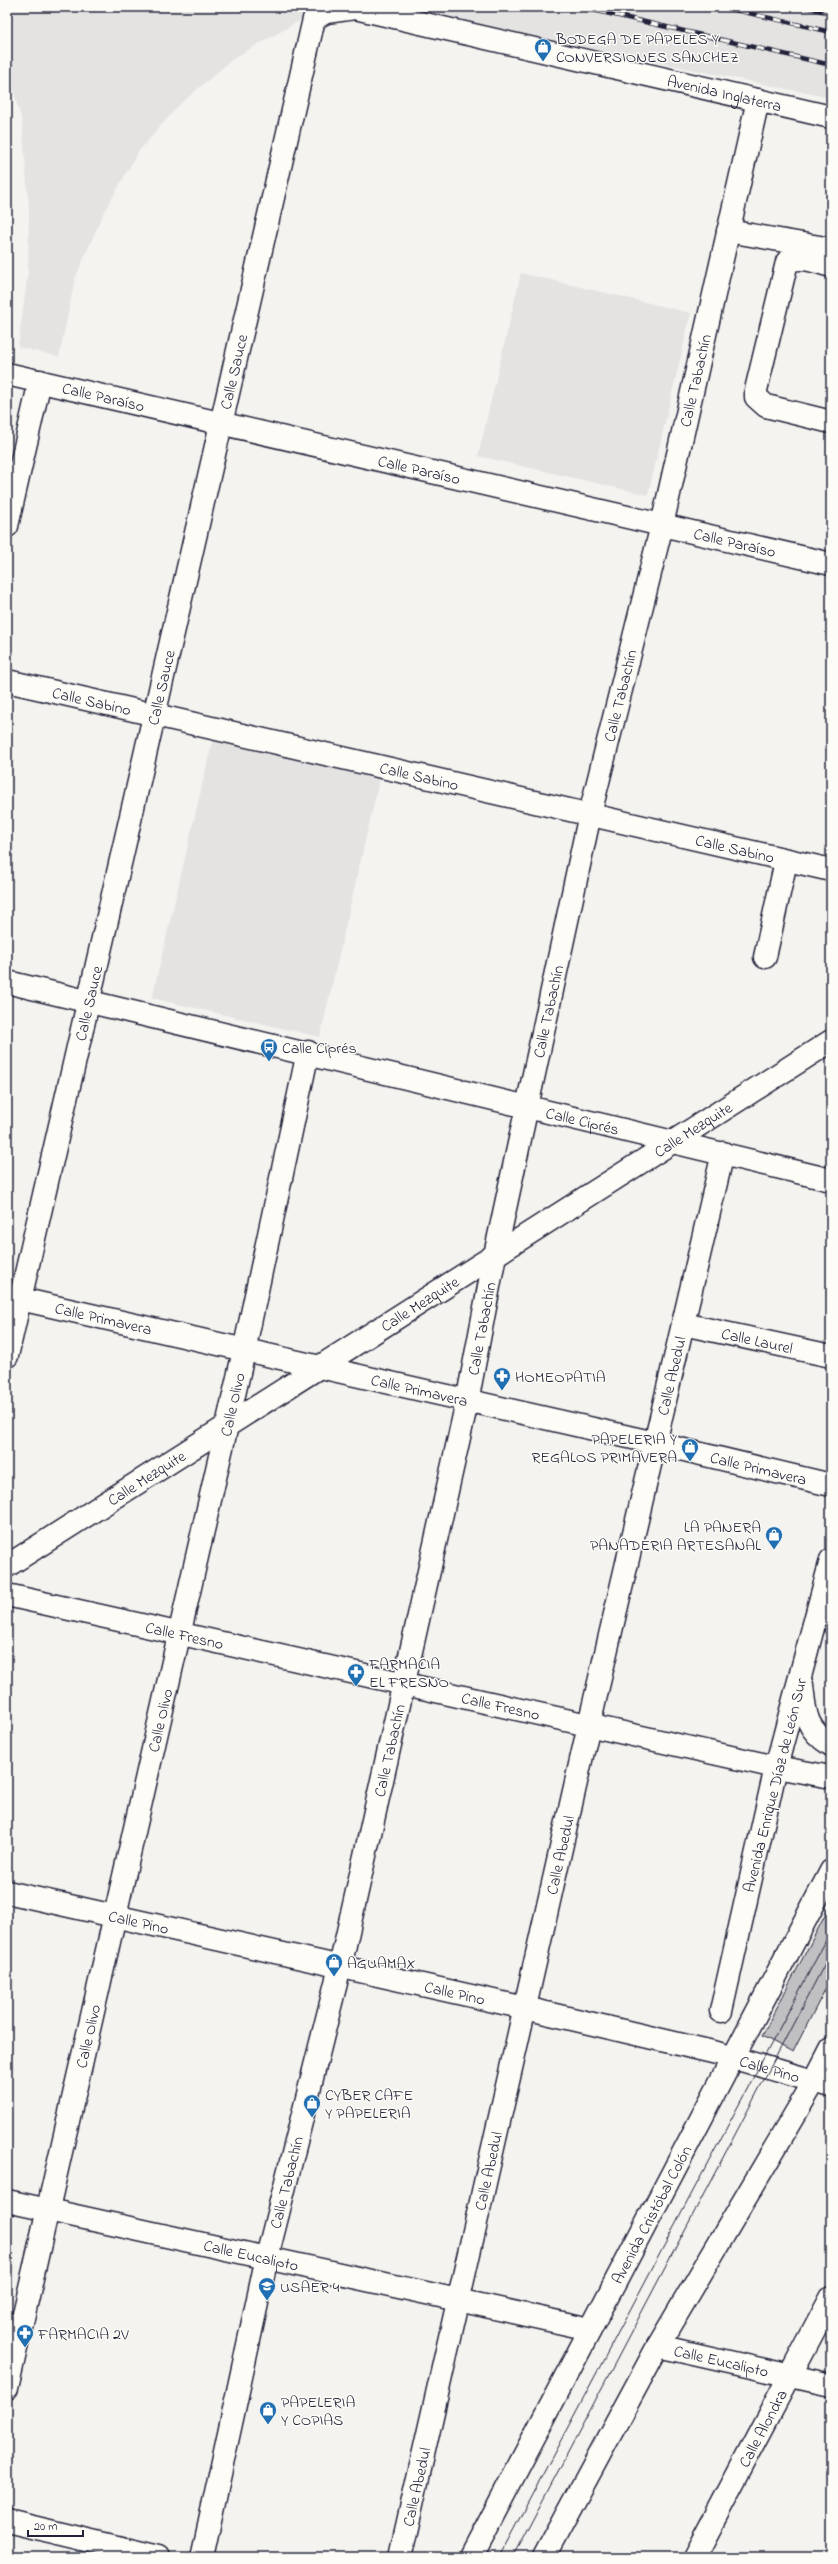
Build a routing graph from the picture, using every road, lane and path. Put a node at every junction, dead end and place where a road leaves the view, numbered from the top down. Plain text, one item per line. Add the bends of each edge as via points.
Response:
1 (314, 19) joint
2 (758, 100) junction
3 (831, 117) edge
4 (728, 231) junction
5 (831, 249) edge
6 (831, 266) edge
7 (24, 378) edge
8 (831, 422) edge
9 (221, 424) junction
10 (7, 461) edge
11 (662, 525) junction
12 (7, 526) edge
13 (831, 564) edge
14 (7, 681) edge
15 (154, 714) junction
16 (590, 814) junction
17 (786, 861) junction
18 (831, 870) edge
19 (766, 957) dead end
20 (7, 982) edge
21 (89, 1000) junction
22 (831, 1041) edge
23 (308, 1052) junction
24 (526, 1106) junction
25 (675, 1140) junction
26 (723, 1153) junction
27 (831, 1180) edge
28 (495, 1255) junction
29 (14, 1297) edge
30 (683, 1324) junction
31 (244, 1351) junction
32 (7, 1356) edge
33 (831, 1356) edge
34 (318, 1368) junction
35 (467, 1402) junction
36 (226, 1426) junction
37 (655, 1443) junction
38 (831, 1485) edge
39 (831, 1560) edge
40 (7, 1566) edge
41 (7, 1595) edge
42 (179, 1633) junction
43 (801, 1675) junction
44 (402, 1684) junction
45 (589, 1725) junction
46 (831, 1745) edge
47 (776, 1767) junction
48 (831, 1777) edge
49 (831, 1871) edge
50 (7, 1892) edge
51 (113, 1914) junction
52 (340, 1967) junction
53 (525, 2008) junction
54 (721, 2011) dead end
55 (831, 2049) edge
56 (733, 2057) junction
57 (822, 2084) edge
58 (7, 2200) edge
59 (49, 2210) junction
60 (267, 2257) junction
61 (458, 2298) junction
62 (831, 2298) edge
63 (590, 2329) junction
64 (658, 2346) junction
65 (790, 2376) junction
66 (831, 2385) edge
67 (7, 2388) edge
68 (7, 2521) edge
69 (159, 2557) edge
70 (202, 2557) edge
71 (400, 2557) edge
72 (471, 2557) edge
73 (544, 2557) edge
74 (694, 2557) edge

1 - 2 street, Avenida Inglaterra via 326,12 356,8
1 - 9 street, Calle Sauce
2 - 3 street, Avenida Inglaterra
2 - 4 street, Calle Tabachín
4 - 5 street
4 - 11 street, Calle Tabachín
6 - 8 street via 801,259 788,262 756,397 766,406
7 - 9 street, Calle Paraíso
7 - 10 street
7 - 12 street
9 - 11 street, Calle Paraíso
9 - 15 street, Calle Sauce
11 - 13 street, Calle Paraíso
11 - 16 street, Calle Tabachín
14 - 15 street, Calle Sabino
15 - 16 street, Calle Sabino
15 - 21 street, Calle Sauce
16 - 17 street, Calle Sabino
16 - 24 street, Calle Tabachín
17 - 18 street, Calle Sabino
17 - 19 street
20 - 21 street, Calle Ciprés
21 - 23 street, Calle Ciprés
21 - 29 street, Calle Sauce
22 - 25 street, Calle Mezquite
23 - 24 street, Calle Ciprés
23 - 31 street, Calle Olivo
24 - 25 street, Calle Ciprés
24 - 28 street, Calle Tabachín
25 - 26 street, Calle Ciprés
25 - 28 street, Calle Mezquite
26 - 27 street, Calle Ciprés
26 - 30 street, Calle Abedul
28 - 34 street, Calle Mezquite
28 - 35 street, Calle Tabachín
29 - 31 street, Calle Primavera
29 - 32 street, Calle Sauce
30 - 33 street, Calle Laurel
30 - 37 street, Calle Abedul
31 - 34 street, Calle Primavera
31 - 36 street, Calle Olivo
34 - 35 street, Calle Primavera
34 - 36 street, Calle Mezquite
35 - 37 street, Calle Primavera
35 - 44 street, Calle Tabachín
36 - 40 street, Calle Mezquite
36 - 42 street, Calle Olivo
37 - 38 street, Calle Primavera
37 - 45 street, Calle Abedul
39 - 43 street, Avenida Enrique Díaz de León Sur
41 - 42 street, Calle Fresno
42 - 44 street, Calle Fresno
42 - 51 street, Calle Olivo
43 - 46 street via 809,1724 816,1736
43 - 47 street, Avenida Enrique Díaz de León Sur
44 - 45 street, Calle Fresno
44 - 52 street, Calle Tabachín
45 - 47 street, Calle Fresno
45 - 53 street, Calle Abedul
47 - 48 street, Calle Fresno
47 - 54 street, Avenida Enrique Díaz de León Sur
49 - 56 street, Avenida Cristóbal Colón
50 - 51 street, Calle Pino
51 - 52 street, Calle Pino
51 - 59 street, Calle Olivo
52 - 53 street, Calle Pino
52 - 60 street, Calle Tabachín
53 - 56 street, Calle Pino
53 - 61 street, Calle Abedul
55 - 57 street
56 - 57 street, Calle Pino
56 - 63 street, Avenida Cristóbal Colón
57 - 64 street
58 - 59 street, Calle Eucalipto
59 - 60 street, Calle Eucalipto
59 - 67 street, Calle Olivo
60 - 61 street, Calle Eucalipto
60 - 70 street, Calle Tabachín
61 - 63 street, Calle Eucalipto
61 - 71 street, Calle Abedul
62 - 65 street, Calle Alondra
63 - 72 street, Avenida Cristóbal Colón
64 - 65 street, Calle Eucalipto
64 - 73 street
65 - 66 street, Calle Eucalipto
65 - 74 street, Calle Alondra
68 - 69 street

